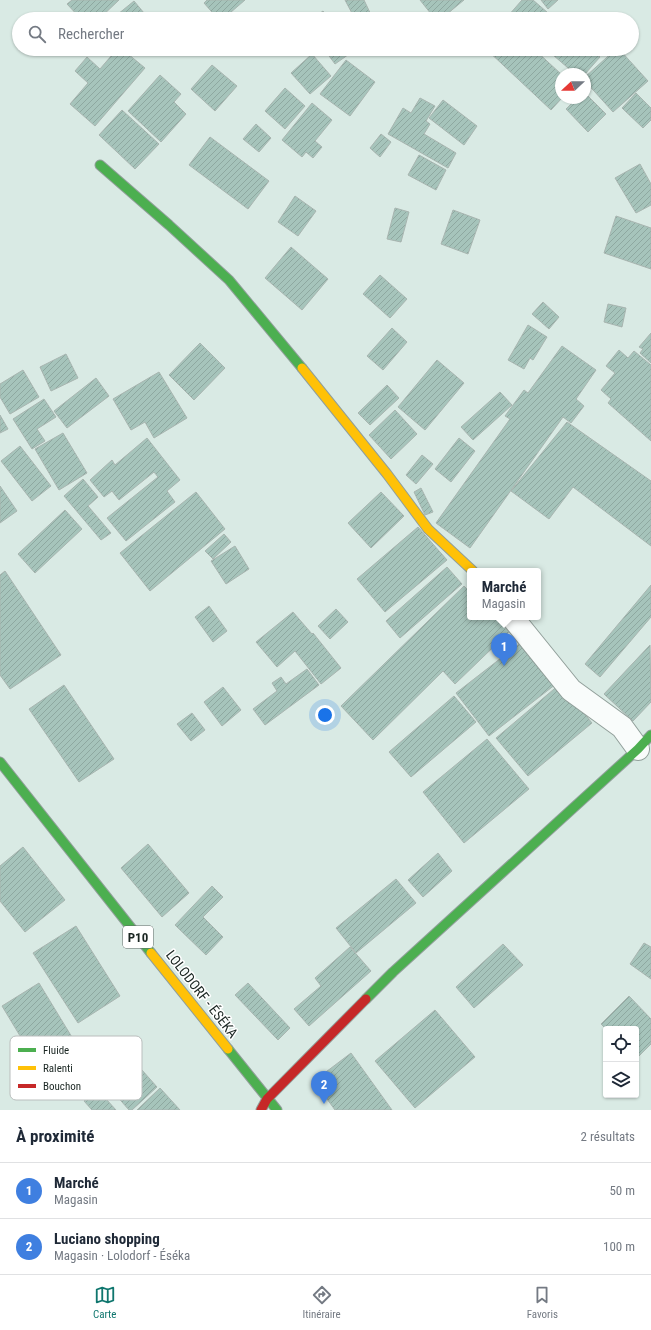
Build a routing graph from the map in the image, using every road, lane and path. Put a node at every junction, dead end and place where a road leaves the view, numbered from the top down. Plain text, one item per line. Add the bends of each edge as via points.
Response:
1 (100, 164) dead end
2 (470, 568) edge
3 (514, 620) edge
4 (644, 742) edge
5 (0, 762) edge
6 (268, 1099) junction
7 (261, 1110) edge
8 (278, 1110) edge

1 - 2 street via 229,280 306,372 428,529
3 - 4 street via 571,690
4 - 6 street via 393,972
5 - 6 street, LOLODORF - ÉSÉKA / P10
6 - 7 street
6 - 8 street, LOLODORF - ÉSÉKA / P10

